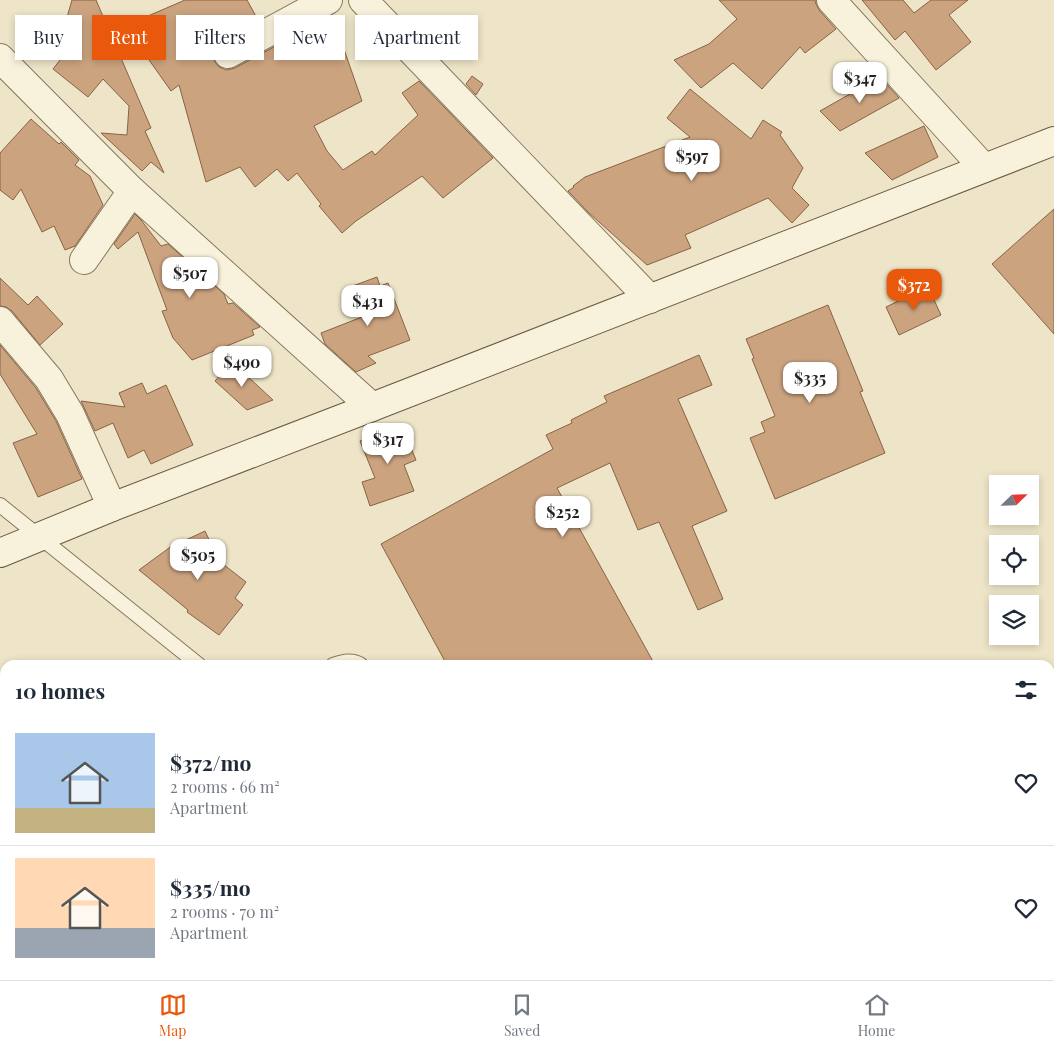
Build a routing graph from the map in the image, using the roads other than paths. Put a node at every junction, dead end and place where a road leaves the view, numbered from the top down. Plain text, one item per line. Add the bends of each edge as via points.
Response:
1 (328, 0) edge
2 (363, 0) edge
3 (831, 0) edge
4 (264, 35) edge
5 (0, 58) edge
6 (1054, 141) edge
7 (984, 168) junction
8 (132, 191) junction
9 (84, 260) dead end
10 (650, 299) junction
11 (0, 322) edge
12 (372, 407) junction
13 (0, 505) edge
14 (112, 507) junction
15 (41, 537) junction
16 (0, 554) edge
17 (193, 660) edge

1 - 4 street
2 - 10 street
3 - 7 street
5 - 8 street
6 - 7 street
7 - 10 street
8 - 9 street
8 - 12 street
10 - 12 street
11 - 14 street via 49,379 70,414
12 - 14 street
13 - 15 lane
14 - 15 street
15 - 16 street
15 - 17 lane

